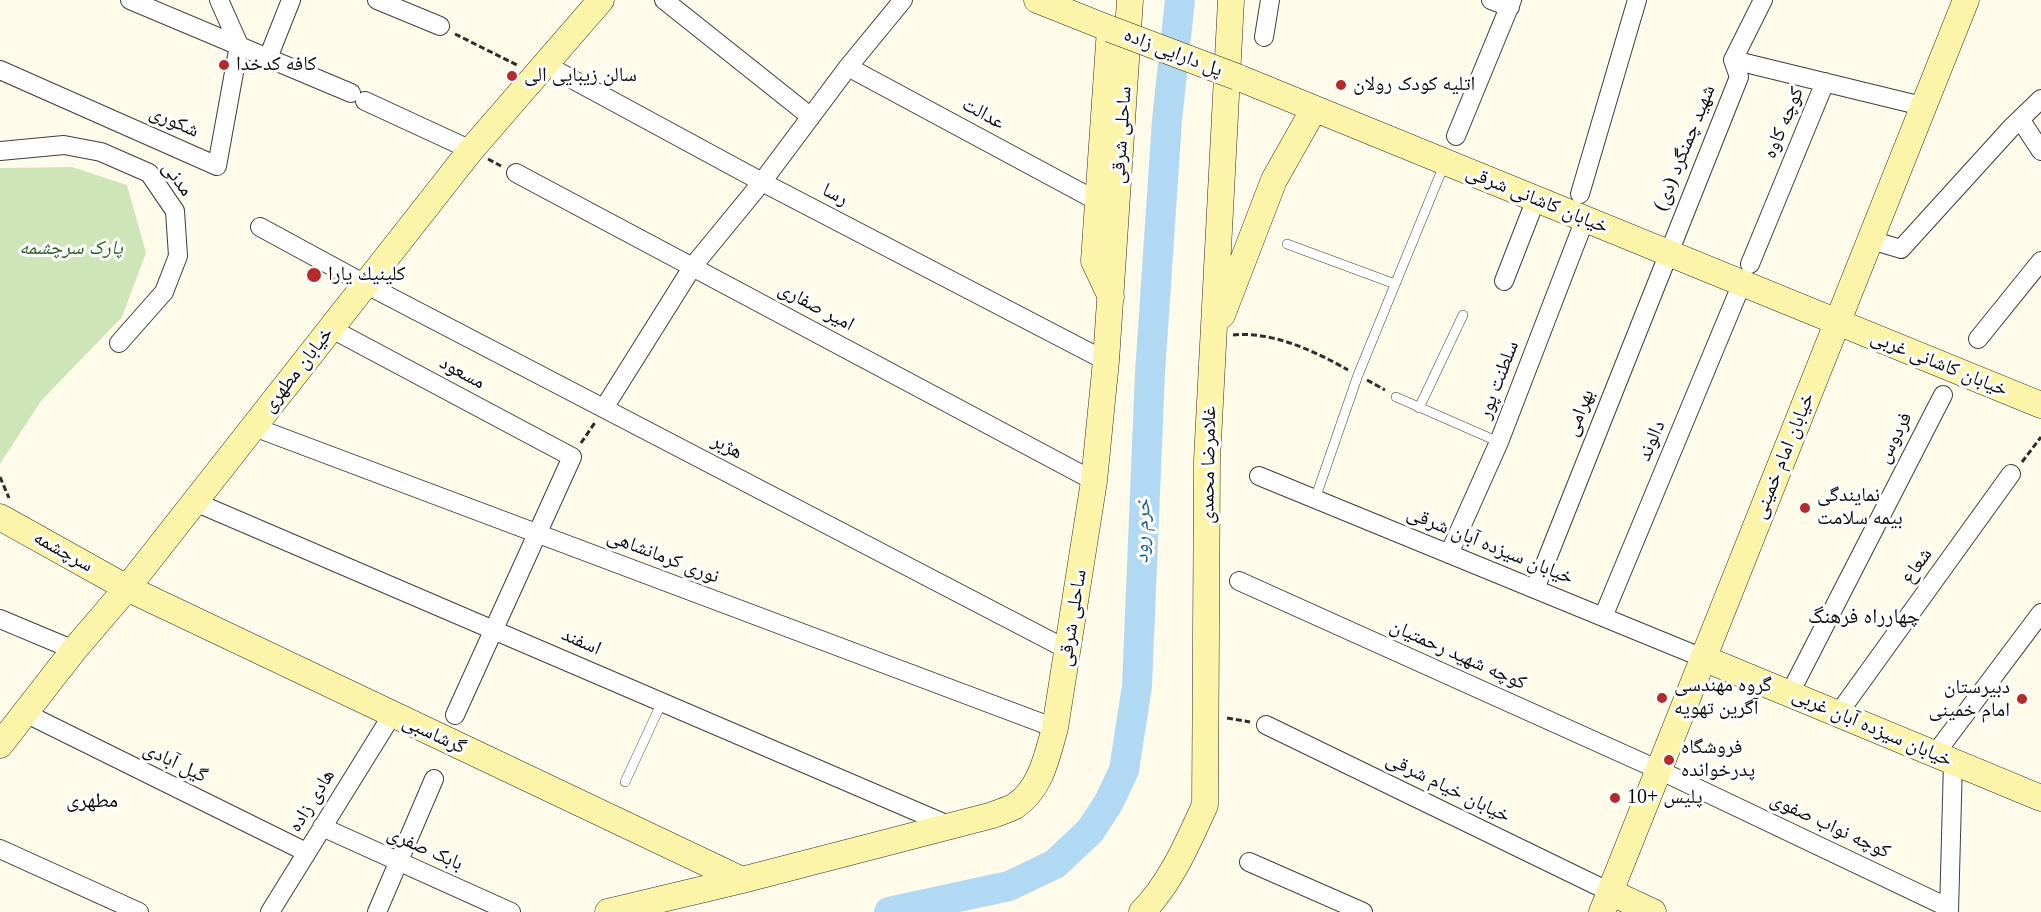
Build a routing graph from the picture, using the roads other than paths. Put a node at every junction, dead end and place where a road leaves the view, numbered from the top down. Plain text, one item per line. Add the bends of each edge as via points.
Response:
1 (130, 0) edge
2 (219, 0) edge
3 (291, 0) edge
4 (377, 0) edge
5 (601, 0) edge
6 (664, 0) edge
7 (903, 0) edge
8 (1037, 0) edge
9 (1131, 0) edge
10 (1231, 0) edge
11 (1270, 0) edge
12 (1491, 0) edge
13 (1637, 0) edge
14 (1763, 0) edge
15 (1966, 0) edge
16 (1511, 4) edge
17 (1110, 29) junction
18 (447, 30) road end
19 (1264, 37) dead end
20 (239, 45) junction
21 (268, 58) junction
22 (1733, 60) junction
23 (848, 67) junction
24 (0, 70) edge
25 (541, 70) junction
26 (1237, 78) joint
27 (1826, 81) junction
28 (2041, 99) edge
29 (1922, 106) junction
30 (1314, 109) junction
31 (811, 117) junction
32 (2020, 119) junction
33 (1456, 136) dead end
34 (471, 150) junction
35 (0, 151) edge
36 (2041, 152) edge
37 (1445, 162) junction
38 (516, 173) road end
39 (762, 182) junction
40 (1580, 194) dead end
41 (1536, 199) junction
42 (1097, 201) junction
43 (1585, 219) junction
44 (260, 227) dead end
45 (1871, 240) junction
46 (1287, 244) dead end
47 (1667, 253) junction
48 (2041, 261) edge
49 (693, 266) junction
50 (1746, 274) junction
51 (1504, 281) dead end
52 (365, 284) junction
53 (1395, 284) junction
54 (1112, 298) junction
55 (1463, 315) dead end
56 (1837, 322) junction
57 (330, 328) junction
58 (1214, 338) junction
59 (1978, 339) dead end
60 (119, 343) dead end
61 (1106, 361) junction
62 (1942, 395) dead end
63 (1396, 397) road end
64 (2041, 405) edge
65 (604, 408) junction
66 (1419, 408) junction
67 (254, 427) junction
68 (1499, 442) junction
69 (2012, 474) road end
70 (1259, 476) dead end
71 (1094, 481) junction
72 (1315, 499) junction
73 (195, 502) junction
74 (0, 517) edge
75 (538, 534) junction
76 (1449, 554) junction
77 (1239, 581) dead end
78 (127, 588) junction
79 (1535, 589) junction
80 (2041, 613) edge
81 (1603, 617) junction
82 (0, 619) edge
83 (494, 629) junction
84 (74, 650) junction
85 (1068, 650) junction
86 (1703, 658) junction
87 (1790, 693) junction
88 (662, 702) junction
89 (25, 713) junction
90 (1838, 714) junction
91 (392, 715) junction
92 (455, 715) dead end
93 (1266, 725) road end
94 (1055, 728) junction
95 (0, 745) edge
96 (1944, 758) junction
97 (1659, 770) junction
98 (434, 779) dead end
99 (626, 782) dead end
100 (2041, 798) edge
101 (948, 825) junction
102 (322, 826) junction
103 (0, 849) edge
104 (306, 852) junction
105 (398, 861) junction
106 (1249, 862) dead end
107 (742, 880) junction
108 (1606, 902) edge
109 (1949, 910) edge
110 (139, 912) edge
111 (270, 912) edge
112 (376, 912) edge
113 (511, 912) edge
114 (608, 912) edge
115 (1142, 912) edge
116 (1363, 912) edge
117 (1653, 912) edge

1 - 20 street
2 - 20 street
3 - 21 street
4 - 18 street
5 - 25 main road, خیابان مطهری
6 - 31 street
7 - 23 street
8 - 17 main road
9 - 54 main road, ساحلی شرقی
10 - 58 main road, غلامرضا محمدی
11 - 19 street
12 - 16 street
13 - 40 street
14 - 22 street
15 - 29 main road, خیابان امام خمینی
16 - 33 street
17 - 26 main road, پل دارایی زاده, bridge
17 - 42 main road
20 - 21 street
20 - 24 street, شکوری via 217,166
21 - 34 street
22 - 27 street, کوچه کاوه
22 - 47 street, شهید چمنگرد (دی) via 1739,77
23 - 31 street
23 - 42 street, عدالت
25 - 34 main road, خیابان مطهری
25 - 39 street, رسا
26 - 30 main road, خیابان کاشانی شرقی
27 - 29 street
27 - 50 street, کوچه کاوه
28 - 32 street
29 - 45 main road, خیابان امام خمینی
30 - 37 main road, خیابان کاشانی شرقی
30 - 58 main road via 1274,180
31 - 39 street
32 - 36 street
32 - 45 street via 1901,249
34 - 52 main road, خیابان مطهری
35 - 60 street, مدنی via 64,145 101,152 149,173 175,211 178,256 164,292
37 - 41 main road, خیابان کاشانی شرقی
37 - 53 lane
38 - 49 street, امیر صفاری
39 - 49 street
39 - 61 street, رسا
41 - 43 main road, خیابان کاشانی شرقی
41 - 51 street
42 - 54 main road via 1094,261
43 - 47 main road, خیابان کاشانی شرقی
43 - 68 street, سلطنت پور
44 - 52 street, هژبر
45 - 56 main road, خیابان امام خمینی
46 - 53 lane
47 - 50 main road, خیابان کاشانی شرقی
47 - 79 street, بهرامی
48 - 59 street
49 - 65 street
49 - 71 street, امیر صفاری
50 - 56 main road, خیابان کاشانی شرقی
50 - 81 street, دالوند
52 - 57 main road, خیابان مطهری
52 - 65 street, هژبر
53 - 72 lane
54 - 61 main road, ساحلی شرقی
55 - 66 lane
56 - 64 main road, خیابان کاشانی غربی
56 - 86 main road, خیابان امام خمینی
57 - 67 main road, خیابان مطهری
57 - 75 street, مسعود via 572,457
58 - 115 main road, غلامرضا محمدی via 1207,460 1205,805 1182,854
61 - 71 main road, ساحلی شرقی
62 - 87 street, فردوس
63 - 66 lane
65 - 85 street, هژبر
66 - 68 lane
67 - 73 main road, خیابان مطهری
67 - 75 street, نوری کرمانشاهی
68 - 76 street, سلطنت پور
69 - 90 street, شعاع
70 - 72 street, خیابان سیزده آبان شرقی
71 - 85 main road, ساحلی شرقی
72 - 76 street, خیابان سیزده آبان شرقی
73 - 78 main road, خیابان مطهری
73 - 83 street, اسفند
74 - 78 main road, سرچشمه
75 - 83 street
75 - 94 street, نوری کرمانشاهی
76 - 79 street, خیابان سیزده آبان شرقی
77 - 97 street, کوچه شهید رحمتیان
78 - 84 main road, خیابان مطهری
78 - 91 main road, گرشاسبی
79 - 81 street, خیابان سیزده آبان شرقی
80 - 96 street
81 - 86 street, خیابان سیزده آبان شرقی
82 - 84 street
83 - 88 street, اسفند
83 - 92 street
84 - 89 main road, خیابان مطهری
85 - 94 main road, ساحلی شرقی
86 - 87 main road, خیابان سیزده آبان غربی
86 - 97 main road, خیابان امام خمینی
87 - 90 main road, خیابان سیزده آبان غربی
88 - 99 lane
88 - 101 street, اسفند
89 - 95 main road, خیابان مطهری
89 - 104 street, گیل آبادی
90 - 96 main road, خیابان سیزده آبان غربی
91 - 102 street, هادی زاده
91 - 107 main road, گرشاسبی
93 - 108 street, خیابان خیام شرقی
94 - 101 main road, ساحلی شرقی via 1033,790 1014,807
96 - 100 main road, خیابان سیزده آبان غربی
96 - 109 street
97 - 108 main road, خیابان امام خمینی
97 - 109 street, کوچه نواب صفوی
98 - 105 street
101 - 107 main road, ساحلی شرقی
102 - 104 street, هادی زاده
102 - 105 street, بابک صفری
103 - 110 street
104 - 111 street, هادی زاده
105 - 112 street
105 - 113 street, بابک صفری
106 - 116 street
107 - 114 main road, ساحلی شرقی
108 - 117 main road

